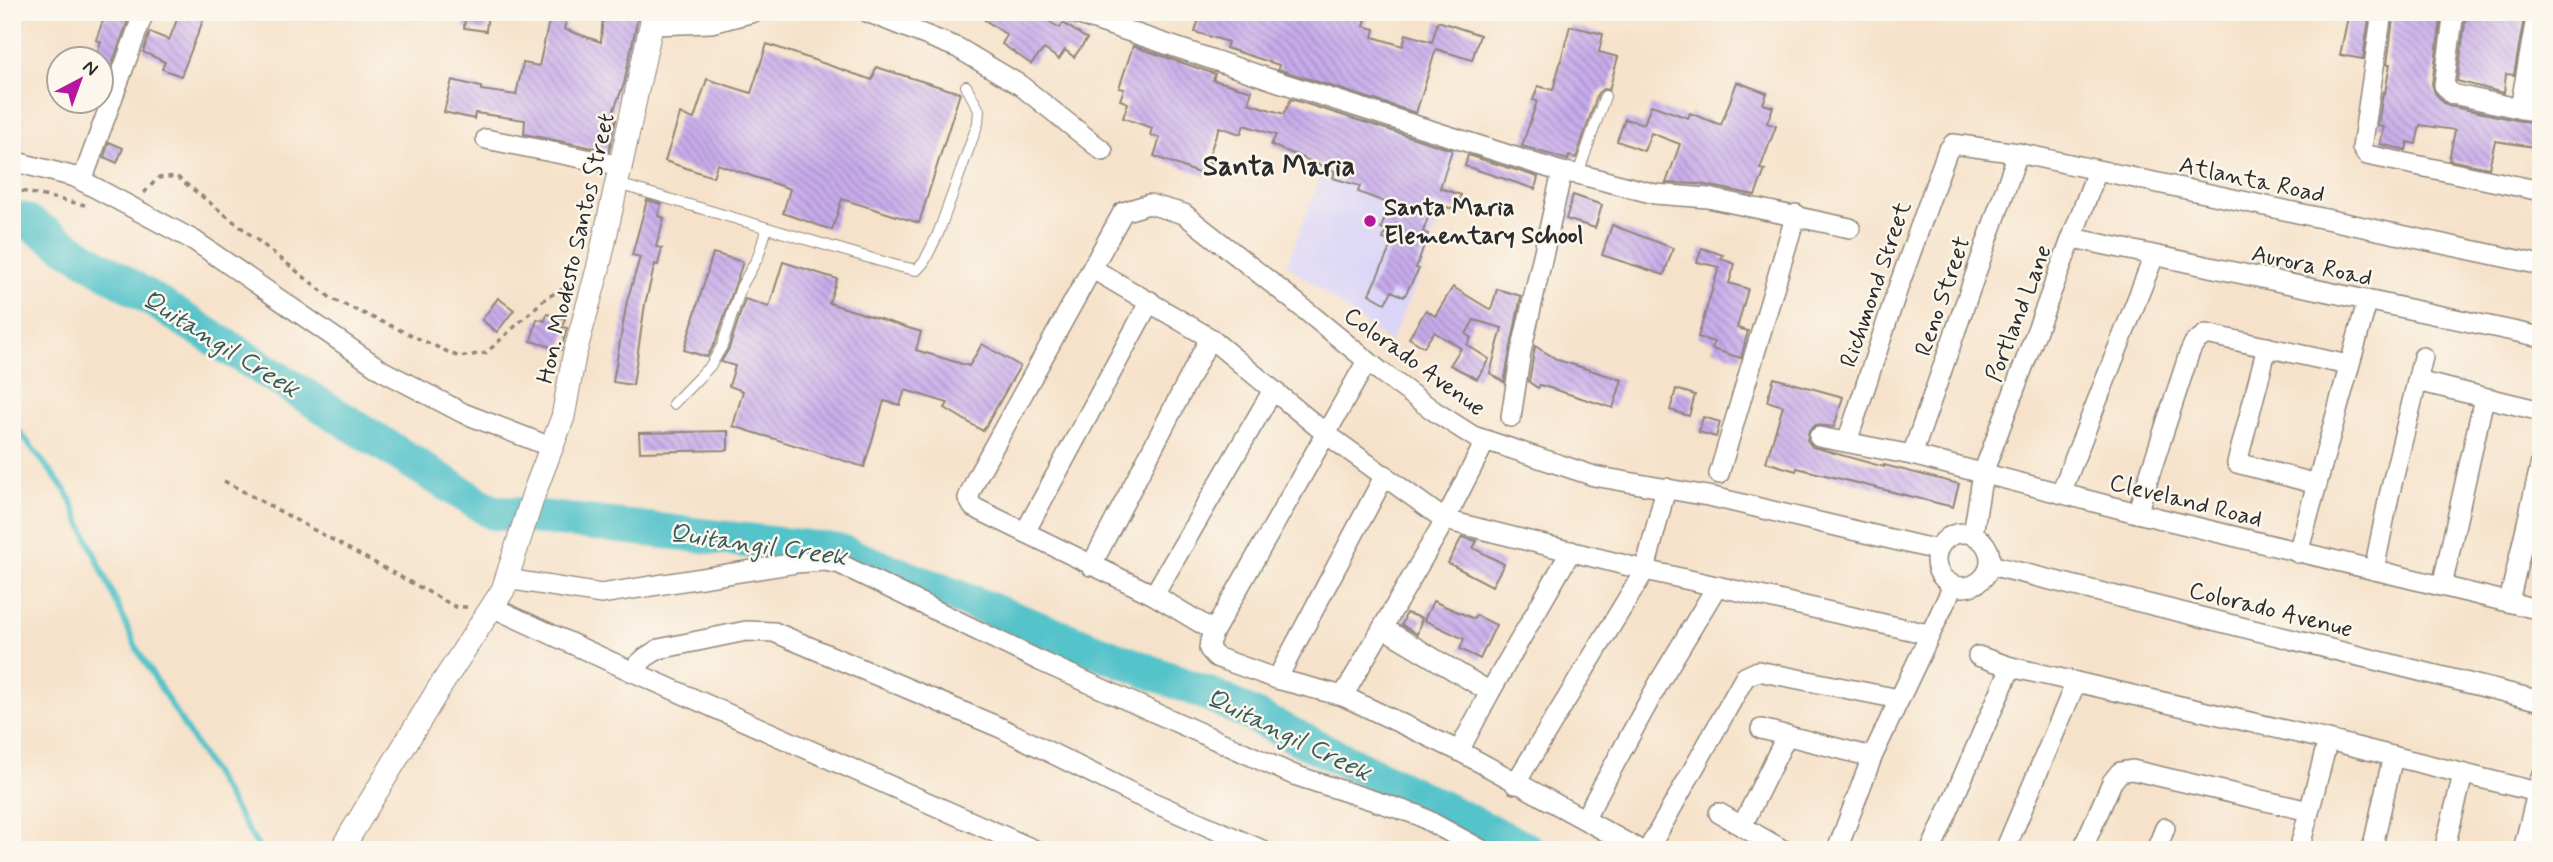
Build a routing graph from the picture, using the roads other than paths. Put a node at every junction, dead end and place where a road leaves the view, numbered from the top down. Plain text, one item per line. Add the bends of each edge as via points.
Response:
1 (144, 12) edge
2 (754, 12) edge
3 (867, 12) edge
4 (1071, 12) edge
5 (2382, 12) edge
6 (2454, 12) edge
7 (2537, 12) edge
8 (654, 19) edge
9 (966, 86) dead end
10 (1605, 96) dead end
11 (2520, 109) junction
12 (2541, 113) edge
13 (486, 139) dead end
14 (1953, 144) joint
15 (1103, 151) dead end
16 (2018, 153) junction
17 (12, 162) edge
18 (2097, 170) junction
19 (1570, 173) junction
20 (620, 175) junction
21 (82, 181) junction
22 (2541, 191) edge
23 (1796, 214) junction
24 (767, 228) junction
25 (1850, 228) dead end
26 (2073, 238) junction
27 (2154, 256) junction
28 (2541, 265) edge
29 (1093, 269) junction
30 (1150, 301) junction
31 (2367, 302) junction
32 (2541, 337) edge
33 (1210, 338) junction
34 (2267, 347) junction
35 (2423, 356) dead end
36 (1367, 361) junction
37 (2348, 365) junction
38 (2417, 381) junction
39 (1273, 390) junction
40 (2484, 398) junction
41 (673, 404) dead end
42 (2541, 411) edge
43 (1511, 417) dead end
44 (1325, 433) junction
45 (1819, 437) dead end
46 (1486, 440) junction
47 (1847, 442) junction
48 (551, 447) junction
49 (1912, 455) junction
50 (2541, 462) edge
51 (1983, 473) junction
52 (1718, 474) dead end
53 (1385, 475) junction
54 (2317, 484) junction
55 (1666, 488) junction
56 (2061, 494) junction
57 (2137, 513) junction
58 (1445, 520) junction
59 (1025, 532) junction
60 (1973, 534) junction
61 (1937, 550) junction
62 (1571, 551) junction
63 (2298, 553) junction
64 (1990, 565) junction
65 (1091, 566) junction
66 (1645, 570) junction
67 (2374, 570) junction
68 (507, 579) junction
69 (1717, 586) junction
70 (1953, 586) junction
71 (2442, 586) junction
72 (1154, 594) junction
73 (2509, 602) junction
74 (492, 607) junction
75 (2541, 610) edge
76 (1383, 628) junction
77 (1214, 631) junction
78 (1928, 634) junction
79 (1979, 656) dead end
80 (2011, 667) junction
81 (631, 671) junction
82 (1277, 679) junction
83 (2076, 682) junction
84 (1490, 692) junction
85 (1343, 696) junction
86 (1899, 699) junction
87 (2541, 701) edge
88 (1761, 729) dead end
89 (1787, 735) junction
90 (2328, 740) junction
91 (1459, 751) junction
92 (1872, 757) junction
93 (2393, 757) junction
94 (2463, 775) junction
95 (1515, 784) junction
96 (2540, 787) edge
97 (2309, 811) junction
98 (1719, 813) dead end
99 (1584, 818) junction
100 (1742, 826) junction
101 (2165, 828) dead end
102 (341, 850) edge
103 (1035, 850) edge
104 (1262, 850) edge
105 (1482, 850) edge
106 (1640, 850) edge
107 (1648, 850) edge
108 (1783, 850) edge
109 (1837, 850) edge
110 (1931, 850) edge
111 (2006, 850) edge
112 (2082, 850) edge
113 (2156, 850) edge
114 (2299, 850) edge
115 (2372, 850) edge
116 (2444, 850) edge
117 (2523, 850) edge

1 - 21 street
2 - 8 street via 711,23
3 - 15 street via 958,48 1020,85
4 - 19 street
5 - 22 street via 2363,152
6 - 11 street via 2447,90
7 - 11 street
8 - 20 street, Hon. Modesto Santos Street
9 - 24 lane via 979,110 978,123 938,234 917,270
10 - 19 lane
11 - 12 street
13 - 20 street
14 - 16 street, Atlanta Road
14 - 47 street, Richmond Street via 1898,288
16 - 18 street, Atlanta Road
16 - 49 street, Reno Street
17 - 21 street
18 - 26 street, Portland Lane
18 - 28 street, Atlanta Road
19 - 23 street via 1655,194
19 - 43 street via 1521,352
20 - 24 lane
20 - 48 street, Hon. Modesto Santos Street via 573,356 563,417
21 - 48 street via 195,241 383,371 463,413
23 - 25 street
23 - 52 street
24 - 41 lane via 722,346 711,365
26 - 27 street, Aurora Road
26 - 51 street, Portland Lane
27 - 31 street, Aurora Road
27 - 56 street
29 - 30 street
29 - 36 street, Colorado Avenue via 1124,212 1149,204 1184,214
29 - 59 street, Colorado Avenue via 968,498 973,507
30 - 33 street
30 - 59 street
31 - 32 street, Aurora Road
31 - 37 street
33 - 39 street
33 - 65 street
34 - 37 street
34 - 54 street via 2237,463
34 - 57 street via 2206,334 2194,343
35 - 38 street
36 - 44 street
36 - 46 street, Colorado Avenue via 1434,411
37 - 54 street
38 - 40 street
38 - 67 street
39 - 44 street
39 - 72 street
40 - 42 street
40 - 71 street
44 - 53 street
44 - 77 street
45 - 47 street, Cleveland Road
46 - 55 street, Colorado Avenue via 1594,476
46 - 58 street
47 - 49 street, Cleveland Road
48 - 68 street, Hon. Modesto Santos Street
49 - 51 street, Cleveland Road
50 - 73 street
51 - 56 street, Cleveland Road
51 - 60 street, Portland Lane
53 - 58 street
53 - 82 street
54 - 63 street
55 - 61 street, Colorado Avenue
55 - 66 street
56 - 57 street, Cleveland Road
57 - 63 street, Cleveland Road
58 - 62 street
58 - 76 street
59 - 65 street
60 - 61 street via 1952,535
60 - 64 street via 1987,547
61 - 70 street via 1935,564 1941,577
62 - 66 street
62 - 84 street
63 - 67 street, Cleveland Road
64 - 70 street via 1983,580 1969,588
64 - 87 street, Colorado Avenue
65 - 72 street
66 - 69 street
66 - 95 street
67 - 71 street, Cleveland Road
68 - 74 street, Hon. Modesto Santos Street
68 - 105 street via 601,594 796,563 840,564 1040,661 1294,775 1418,815
69 - 78 street
69 - 99 street
70 - 78 street
71 - 73 street, Cleveland Road
72 - 77 street
73 - 75 street, Cleveland Road
74 - 81 street
74 - 102 street, Hon. Modesto Santos Street
76 - 84 street
76 - 85 street
77 - 82 street via 1209,649 1216,657
78 - 86 street
79 - 80 street
80 - 83 street
80 - 110 street
81 - 103 street
81 - 104 street via 659,649 746,632 775,632 1001,728
82 - 85 street
83 - 90 street
83 - 111 street
84 - 91 street
85 - 91 street
86 - 92 street
86 - 107 street via 1758,671 1745,677
88 - 89 street
89 - 92 street
89 - 100 street
90 - 93 street
90 - 97 street
91 - 95 street
92 - 109 street
93 - 94 street
93 - 115 street
94 - 96 street
94 - 116 street
95 - 99 street
96 - 117 street
97 - 112 street via 2132,770 2120,772
97 - 114 street
98 - 100 street
99 - 106 street
100 - 108 street
101 - 113 street

